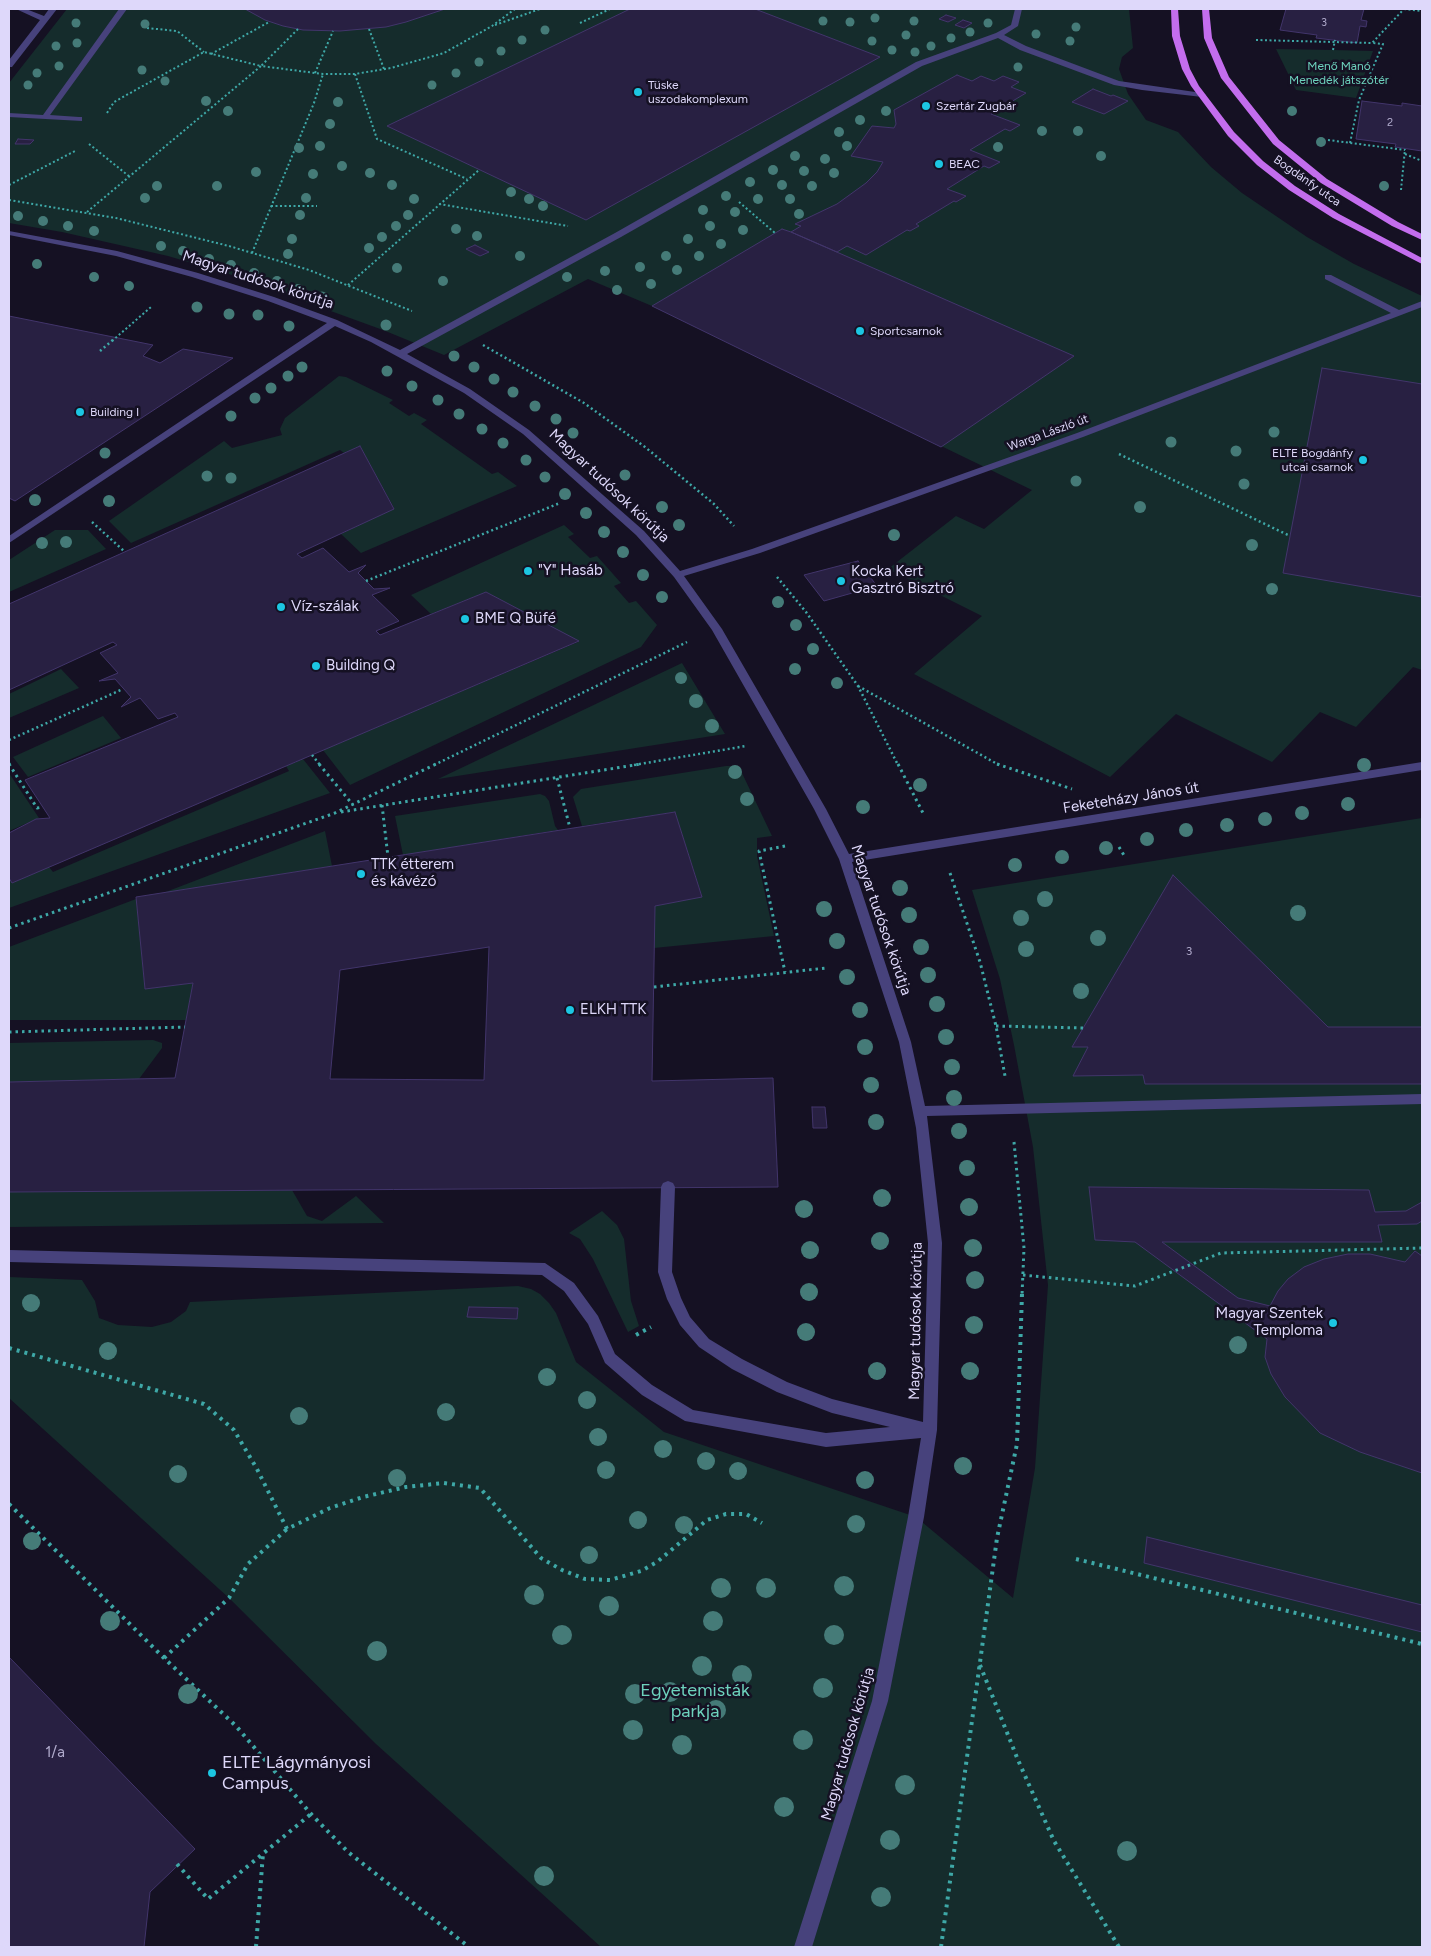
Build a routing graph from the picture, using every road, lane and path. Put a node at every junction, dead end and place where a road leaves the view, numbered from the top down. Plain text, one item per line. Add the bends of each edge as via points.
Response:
1 (20, 9) edge
2 (53, 9) edge
3 (123, 9) edge
4 (515, 9) edge
5 (540, 9) edge
6 (610, 9) edge
7 (1018, 9) edge
8 (1174, 9) edge
9 (1205, 9) edge
10 (1404, 9) edge
11 (1422, 11) edge
12 (44, 19) junction
13 (269, 22) dead end
14 (580, 23) dead end
15 (492, 26) junction
16 (298, 28) dead end
17 (369, 29) dead end
18 (333, 31) dead end
19 (999, 34) junction
20 (1256, 40) dead end
21 (1335, 40) dead end
22 (1372, 43) junction
23 (1334, 44) junction
24 (1333, 50) dead end
25 (210, 54) junction
26 (9, 65) edge
27 (262, 66) junction
28 (384, 69) junction
29 (315, 73) junction
30 (323, 74) junction
31 (354, 74) junction
32 (1202, 95) junction
33 (107, 114) dead end
34 (9, 115) edge
35 (46, 117) junction
36 (79, 119) dead end
37 (1328, 140) dead end
38 (1350, 142) junction
39 (89, 144) dead end
40 (81, 148) dead end
41 (1405, 151) junction
42 (1422, 161) edge
43 (479, 170) dead end
44 (130, 178) junction
45 (467, 179) junction
46 (715, 180) junction
47 (9, 185) edge
48 (1401, 190) dead end
49 (439, 204) junction
50 (271, 206) junction
51 (317, 206) dead end
52 (87, 212) dead end
53 (9, 233) edge
54 (774, 233) dead end
55 (618, 235) junction
56 (1422, 237) edge
57 (252, 253) dead end
58 (1422, 261) edge
59 (1328, 277) dead end
60 (348, 285) dead end
61 (1422, 305) edge
62 (151, 307) dead end
63 (1398, 313) junction
64 (334, 322) junction
65 (100, 351) dead end
66 (400, 354) junction
67 (1080, 435) junction
68 (592, 489) junction
69 (96, 525) dead end
70 (1290, 536) dead end
71 (9, 540) edge
72 (125, 552) dead end
73 (678, 575) junction
74 (366, 581) dead end
75 (716, 629) junction
76 (858, 686) dead end
77 (123, 688) dead end
78 (9, 740) edge
79 (782, 740) junction
80 (312, 754) dead end
81 (9, 763) edge
82 (1422, 766) edge
83 (557, 778) junction
84 (353, 805) junction
85 (382, 805) junction
86 (43, 807) dead end
87 (335, 813) junction
88 (1100, 818) junction
89 (570, 828) dead end
90 (940, 843) junction
91 (785, 846) dead end
92 (388, 857) dead end
93 (1125, 857) dead end
94 (845, 858) junction
95 (9, 928) edge
96 (826, 968) dead end
97 (785, 972) junction
98 (654, 987) dead end
99 (996, 1026) junction
100 (185, 1027) dead end
101 (1083, 1028) dead end
102 (9, 1032) edge
103 (1422, 1099) edge
104 (1011, 1108) junction
105 (920, 1111) junction
106 (668, 1187) dead end
107 (1422, 1248) edge
108 (9, 1256) edge
109 (1022, 1275) junction
110 (653, 1326) dead end
111 (632, 1338) dead end
112 (9, 1348) edge
113 (930, 1430) junction
114 (9, 1504) edge
115 (762, 1523) dead end
116 (287, 1529) junction
117 (1076, 1559) dead end
118 (1422, 1644) edge
119 (164, 1658) junction
120 (980, 1664) junction
121 (311, 1814) junction
122 (263, 1853) junction
123 (177, 1864) dead end
124 (256, 1947) edge
125 (469, 1947) edge
126 (803, 1947) edge
127 (940, 1947) edge
128 (1119, 1947) edge

1 - 12 street
2 - 12 street
3 - 35 street
4 - 15 path
5 - 15 path
6 - 14 path
7 - 19 street via 1014,26
8 - 32 main road, Bogdánfy utca via 1180,53
9 - 56 main road, Bogdánfy utca via 1208,38 1225,78 1276,142 1324,180
10 - 11 path
10 - 22 path
12 - 26 street
13 - 25 path
15 - 28 path via 444,53
16 - 27 path
17 - 28 path
18 - 29 path
19 - 32 street via 1023,48 1117,83
19 - 46 street via 919,64
20 - 23 path
21 - 23 path
22 - 23 path
22 - 38 path via 1383,44 1359,100
23 - 24 path
25 - 27 path
25 - 33 path via 204,52 114,102
27 - 29 path
27 - 44 path
28 - 31 path
29 - 30 path
30 - 31 path
30 - 50 path
31 - 45 path via 377,139
32 - 58 main road, Bogdánfy utca via 1230,134 1280,179 1336,216
34 - 35 street
35 - 36 street
37 - 38 path
38 - 41 path
39 - 44 path
40 - 47 path
41 - 42 path
41 - 48 path
43 - 45 path
44 - 52 path
45 - 49 path
46 - 54 path
46 - 55 street
49 - 55 path
49 - 60 path
50 - 51 path
50 - 57 path
53 - 64 street, Magyar tudósok körútja via 117,254 195,275
55 - 66 street
59 - 63 street
61 - 63 street, Warga László út
62 - 65 path
63 - 67 street, Warga László út
64 - 66 street, Magyar tudósok körútja
64 - 71 street
66 - 68 street, Magyar tudósok körútja via 467,390 526,432
67 - 70 path
67 - 73 street, Warga László út via 756,551
68 - 73 street, Magyar tudósok körútja via 640,533
68 - 74 path
69 - 72 path
73 - 75 street, Magyar tudósok körútja
75 - 79 street, Magyar tudósok körútja
75 - 84 path
76 - 88 path via 1001,766 1081,792
77 - 78 path
79 - 83 path
79 - 94 street, Magyar tudósok körútja
80 - 84 path
81 - 86 path via 37,808
82 - 88 street, Feketeházy János út
83 - 85 path
83 - 89 path
84 - 87 path
85 - 87 path
85 - 92 path
87 - 95 path
88 - 90 street, Feketeházy János út
88 - 93 path
90 - 94 street, Feketeházy János út
90 - 99 path via 980,962
91 - 97 path via 759,851
94 - 105 street, Magyar tudósok körútja via 906,1042
96 - 97 path
97 - 98 path
99 - 101 path
99 - 104 path
100 - 102 path
103 - 104 street
104 - 105 street
104 - 109 path via 1024,1248
105 - 113 street, Magyar tudósok körútja via 935,1243
106 - 113 street via 665,1272 685,1321 704,1343 782,1388 832,1406
107 - 109 path via 1221,1253 1135,1286
108 - 113 street via 545,1269 569,1287 593,1320 610,1358 647,1390 690,1416 826,1440
109 - 120 path via 1017,1444 997,1538
110 - 111 path
112 - 116 path via 204,1404 234,1430
113 - 126 street, Magyar tudósok körútja via 880,1701
114 - 119 path
115 - 116 path via 746,1514 726,1514 707,1520 657,1562 641,1571 610,1580 585,1578 541,1558 480,1488 444,1483 406,1487 330,1508
116 - 119 path via 248,1564 229,1598
117 - 118 path
119 - 121 path via 236,1726
120 - 127 path
120 - 128 path via 1054,1840
121 - 122 path
121 - 125 path via 348,1852
122 - 123 path via 208,1899
122 - 124 path

